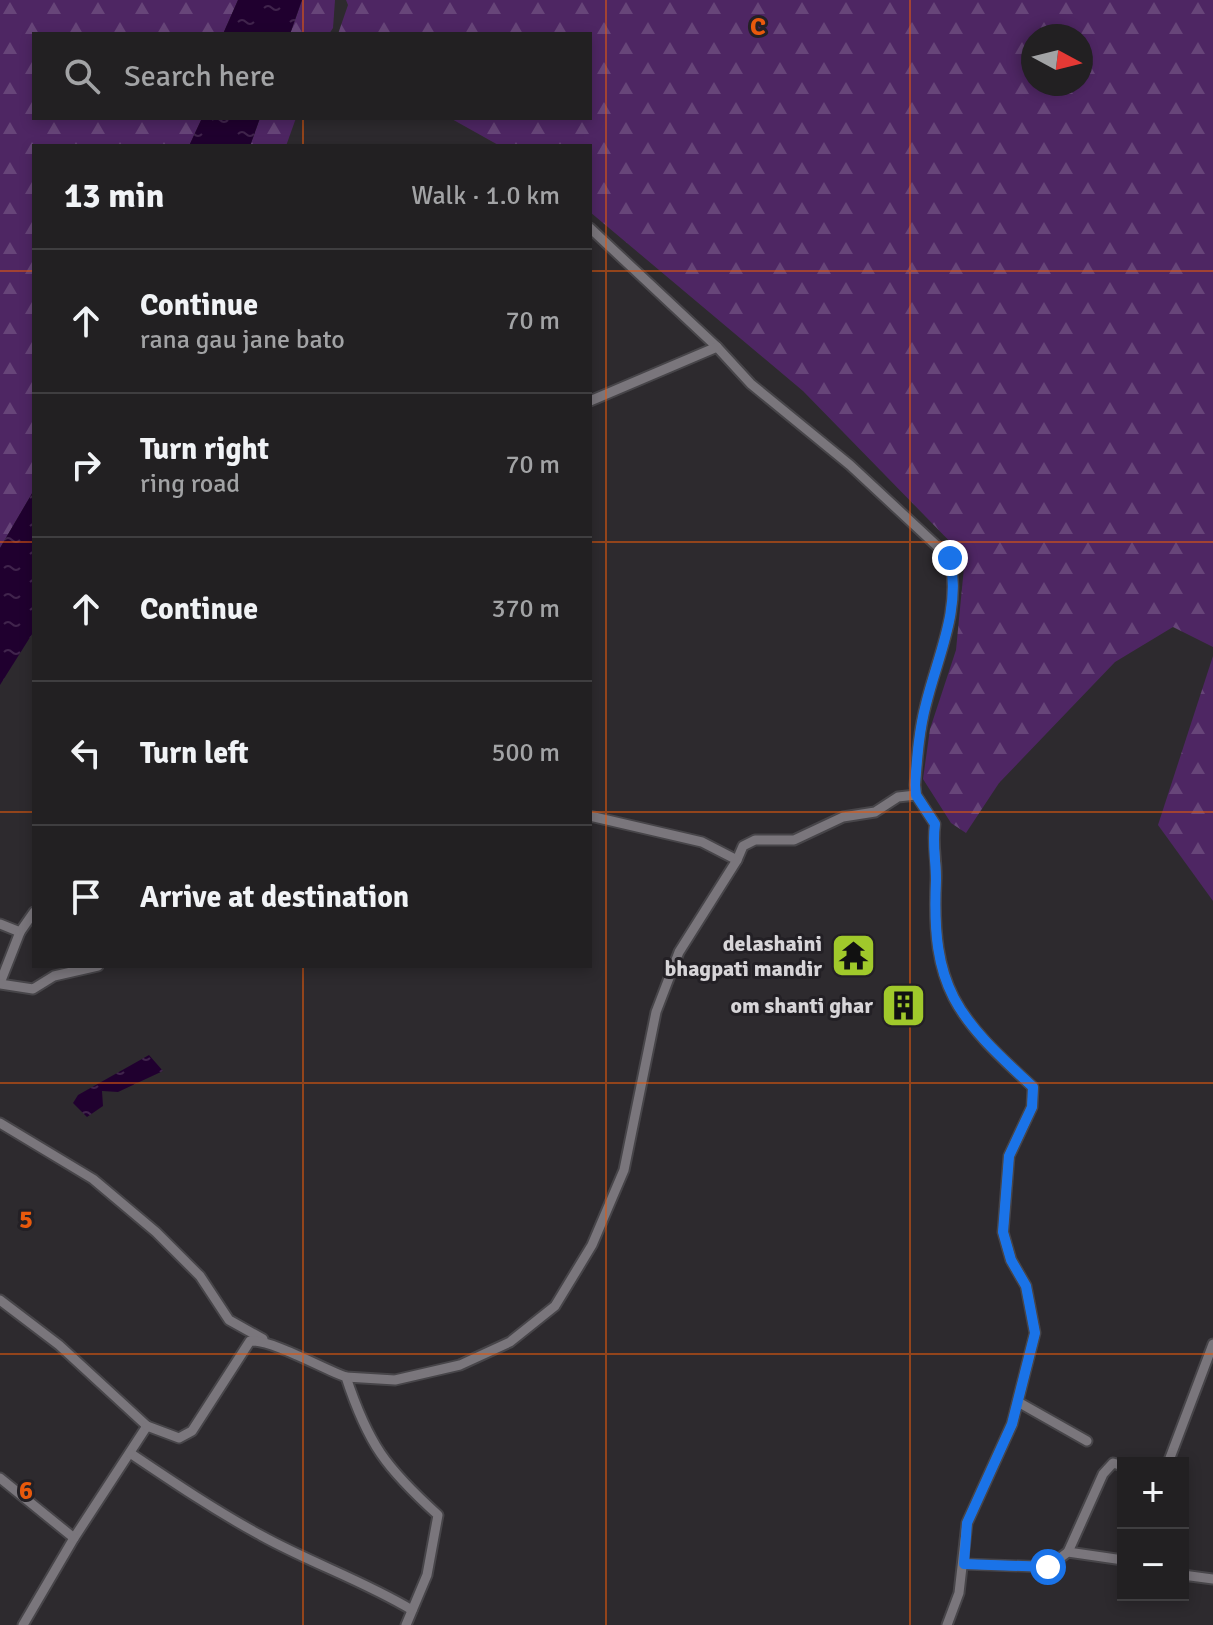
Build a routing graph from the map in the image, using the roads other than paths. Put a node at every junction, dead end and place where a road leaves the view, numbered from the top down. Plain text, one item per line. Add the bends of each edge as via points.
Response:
1 (592, 230) edge
2 (717, 347) junction
3 (592, 400) edge
4 (916, 795) junction
5 (592, 816) edge
6 (737, 860) junction
7 (32, 915) edge
8 (0, 924) edge
9 (20, 932) junction
10 (89, 968) edge
11 (0, 984) edge
12 (0, 1123) edge
13 (0, 1300) edge
14 (265, 1340) junction
15 (1213, 1344) edge
16 (346, 1377) junction
17 (1018, 1402) junction
18 (147, 1426) junction
19 (1087, 1441) dead end
20 (130, 1453) junction
21 (1170, 1457) edge
22 (1117, 1464) edge
23 (0, 1478) edge
24 (74, 1538) junction
25 (1068, 1552) junction
26 (1117, 1559) edge
27 (964, 1564) junction
28 (1189, 1575) edge
29 (1213, 1579) edge
30 (412, 1610) junction
31 (23, 1625) edge
32 (406, 1625) edge
33 (947, 1625) edge

1 - 2 street
2 - 3 street
2 - 4 street via 751,384 850,465 950,558 953,609 926,704
4 - 6 street via 898,797 875,812 843,817 794,840 755,840 743,846
4 - 17 street via 935,824 931,850 936,943 951,999 991,1048 1033,1087 1032,1107 1009,1156 1003,1232 1026,1286 1035,1333
5 - 6 street via 702,842
6 - 16 street via 679,952 656,1012 624,1170 592,1245 555,1306 510,1342 460,1365 395,1380
7 - 9 street
8 - 9 street
9 - 11 street
10 - 11 street via 54,976 33,989
12 - 14 street via 93,1179 200,1276 229,1320
13 - 18 street via 59,1345
14 - 16 street
14 - 18 street via 250,1341 192,1431 179,1438
15 - 21 street
16 - 30 street via 378,1454 438,1515 427,1575
17 - 19 street
17 - 27 street via 967,1523
18 - 20 street
20 - 24 street
20 - 30 street via 264,1537
22 - 25 street via 1103,1474
23 - 24 street
24 - 31 street
25 - 26 street
25 - 27 street via 1048,1567
27 - 33 street
28 - 29 street
30 - 32 street

